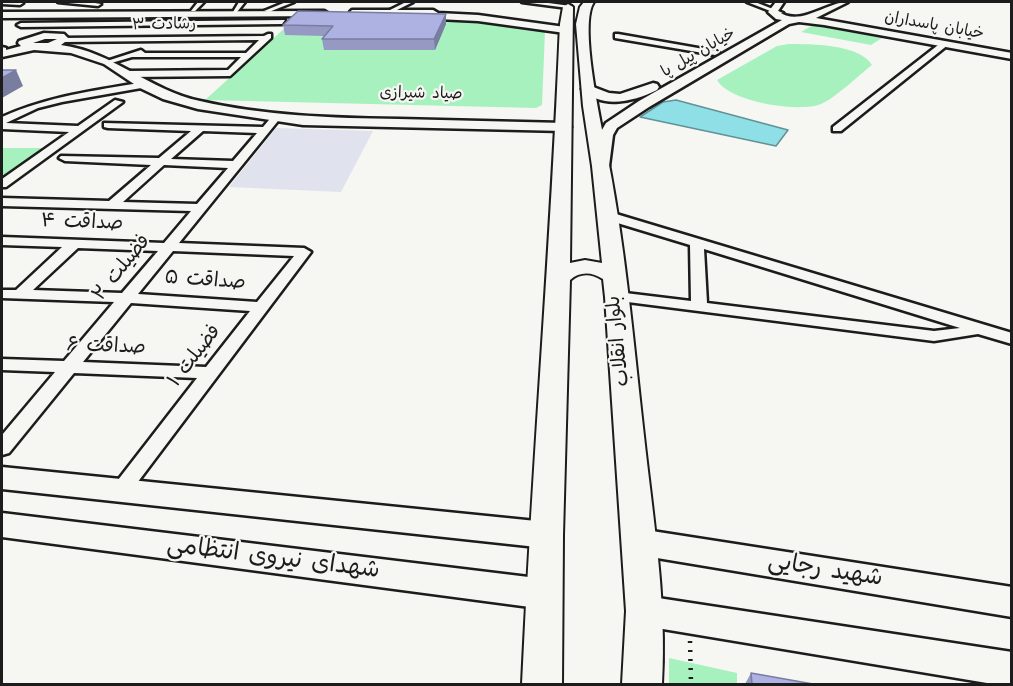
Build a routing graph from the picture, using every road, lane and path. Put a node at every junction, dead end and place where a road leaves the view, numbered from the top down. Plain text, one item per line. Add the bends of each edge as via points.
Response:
1 (2, 2) edge
2 (108, 2) edge
3 (201, 2) edge
4 (242, 2) edge
5 (410, 2) edge
6 (525, 2) edge
7 (750, 2) edge
8 (780, 2) edge
9 (785, 2) edge
10 (831, 2) edge
11 (844, 2) edge
12 (20, 3) edge
13 (98, 4) junction
14 (2, 9) edge
15 (47, 9) edge
16 (291, 9) edge
17 (81, 10) junction
18 (193, 10) junction
19 (235, 10) junction
20 (572, 12) edge
21 (387, 13) junction
22 (777, 14) junction
23 (2, 15) edge
24 (338, 15) edge
25 (349, 15) edge
26 (813, 16) junction
27 (798, 17) junction
28 (282, 22) junction
29 (127, 24) junction
30 (195, 28) dead end
31 (20, 36) junction
32 (618, 36) dead end
33 (265, 38) junction
34 (181, 39) junction
35 (62, 40) junction
36 (39, 43) junction
37 (945, 44) junction
38 (73, 50) junction
39 (2, 51) edge
40 (1011, 51) edge
41 (715, 53) junction
42 (131, 55) junction
43 (248, 55) junction
44 (1011, 56) edge
45 (108, 62) junction
46 (128, 74) junction
47 (144, 85) junction
48 (588, 89) junction
49 (623, 99) junction
50 (118, 102) dead end
51 (644, 104) junction
52 (276, 116) junction
53 (2, 120) edge
54 (564, 121) junction
55 (108, 125) dead end
56 (2, 126) edge
57 (200, 128) junction
58 (81, 129) junction
59 (837, 129) dead end
60 (265, 130) junction
61 (65, 158) dead end
62 (161, 162) junction
63 (236, 165) junction
64 (586, 182) junction
65 (2, 184) edge
66 (2, 202) edge
67 (112, 205) junction
68 (201, 208) junction
69 (606, 215) junction
70 (2, 241) edge
71 (697, 242) junction
72 (74, 244) junction
73 (170, 246) junction
74 (304, 252) joint
75 (560, 277) junction
76 (615, 286) junction
77 (2, 294) edge
78 (20, 294) junction
79 (127, 298) junction
80 (261, 307) junction
81 (699, 307) junction
82 (977, 328) junction
83 (1011, 339) edge
84 (2, 364) edge
85 (70, 368) junction
86 (210, 373) junction
87 (2, 448) edge
88 (2, 478) edge
89 (121, 489) junction
90 (2, 525) edge
91 (546, 536) junction
92 (639, 542) junction
93 (545, 594) junction
94 (1011, 602) edge
95 (645, 611) junction
96 (690, 618) junction
97 (1011, 670) edge
98 (542, 684) edge
99 (642, 684) edge
100 (691, 684) edge

1 - 12 street
2 - 13 street
3 - 18 street
4 - 19 street
5 - 21 street
6 - 20 street
7 - 22 street
8 - 22 main road
9 - 22 main road
10 - 27 main road, خیابان پیل پا
11 - 26 main road, خیابان پیل پا
13 - 15 street
13 - 17 street
14 - 15 main road
15 - 16 main road
15 - 17 main road
15 - 23 main road
15 - 31 main road
16 - 19 main road
16 - 21 main road
16 - 24 main road
16 - 28 street
17 - 18 main road
18 - 19 main road
20 - 21 main road
20 - 25 main road
20 - 48 main road, بلوار انقلاب via 585,7 582,24
20 - 54 main road, بلوار انقلاب
22 - 27 main road, خیابان پیل پا
22 - 41 main road, خیابان پیل پا
26 - 27 main road, خیابان پیل پا
26 - 40 main road, خیابان پاسداران
27 - 37 main road, خیابان پاسداران
27 - 51 main road, خیابان پیل پا
28 - 29 street
28 - 33 street
29 - 31 street
29 - 35 street
30 - 34 street
31 - 36 main road
31 - 39 main road
32 - 41 street
33 - 34 street, رشادت ۳
33 - 43 street
34 - 35 street, رشادت ۳
34 - 42 street
35 - 36 main road
35 - 38 main road
36 - 38 main road
36 - 39 main road
37 - 44 main road, خیابان پاسداران
37 - 59 street
38 - 45 main road, صیاد شیرازی
41 - 49 main road, خیابان پیل پا
42 - 43 street
42 - 45 street
43 - 46 street via 230,73
45 - 46 main road, صیاد شیرازی
46 - 47 main road, صیاد شیرازی
47 - 52 main road, صیاد شیرازی via 198,105
47 - 53 street via 63,99
48 - 49 main road
48 - 64 main road, بلوار انقلاب
49 - 51 main road
50 - 58 street
51 - 64 main road, خیابان پیل پا via 611,126
52 - 54 main road, صیاد شیرازی via 303,121
52 - 60 street, فضیلت ۲
54 - 64 main road, بلوار انقلاب
55 - 57 street
56 - 58 street
57 - 60 street
57 - 62 street
58 - 65 street
60 - 63 street, فضیلت ۲
61 - 62 street
62 - 63 street
62 - 67 street
63 - 68 street, فضیلت ۲
64 - 69 main road, بلوار انقلاب
64 - 75 main road, بلوار انقلاب
66 - 67 street
67 - 68 street
68 - 73 street, فضیلت ۲
69 - 71 street
69 - 76 main road, بلوار انقلاب
70 - 72 street, صداقت ۴
71 - 81 street
71 - 82 street
72 - 73 street, صداقت ۴
72 - 78 street
73 - 74 street, صداقت ۴
73 - 79 street, فضیلت ۲
74 - 80 street, فضیلت ۱
75 - 76 main road via 579,267 598,268
75 - 91 main road, بلوار انقلاب
76 - 81 street
76 - 92 main road, بلوار انقلاب
77 - 78 street, صداقت ۵
78 - 79 street, صداقت ۵
79 - 80 street, صداقت ۵
79 - 85 street, فضیلت ۲
80 - 86 street, فضیلت ۱
81 - 82 street via 934,336
82 - 83 street
84 - 85 street, صداقت ۶
85 - 86 street, صداقت ۶
85 - 87 street, فضیلت ۲
86 - 89 street, فضیلت ۱
88 - 89 main road
89 - 91 main road
90 - 93 main road, شهدای نیروی انتظامی
91 - 93 main road, بلوار انقلاب
92 - 94 main road, شهید رجایی
92 - 95 main road, بلوار انقلاب
93 - 98 main road, بلوار انقلاب
95 - 96 main road
95 - 99 main road, بلوار انقلاب
96 - 97 main road
96 - 100 path

